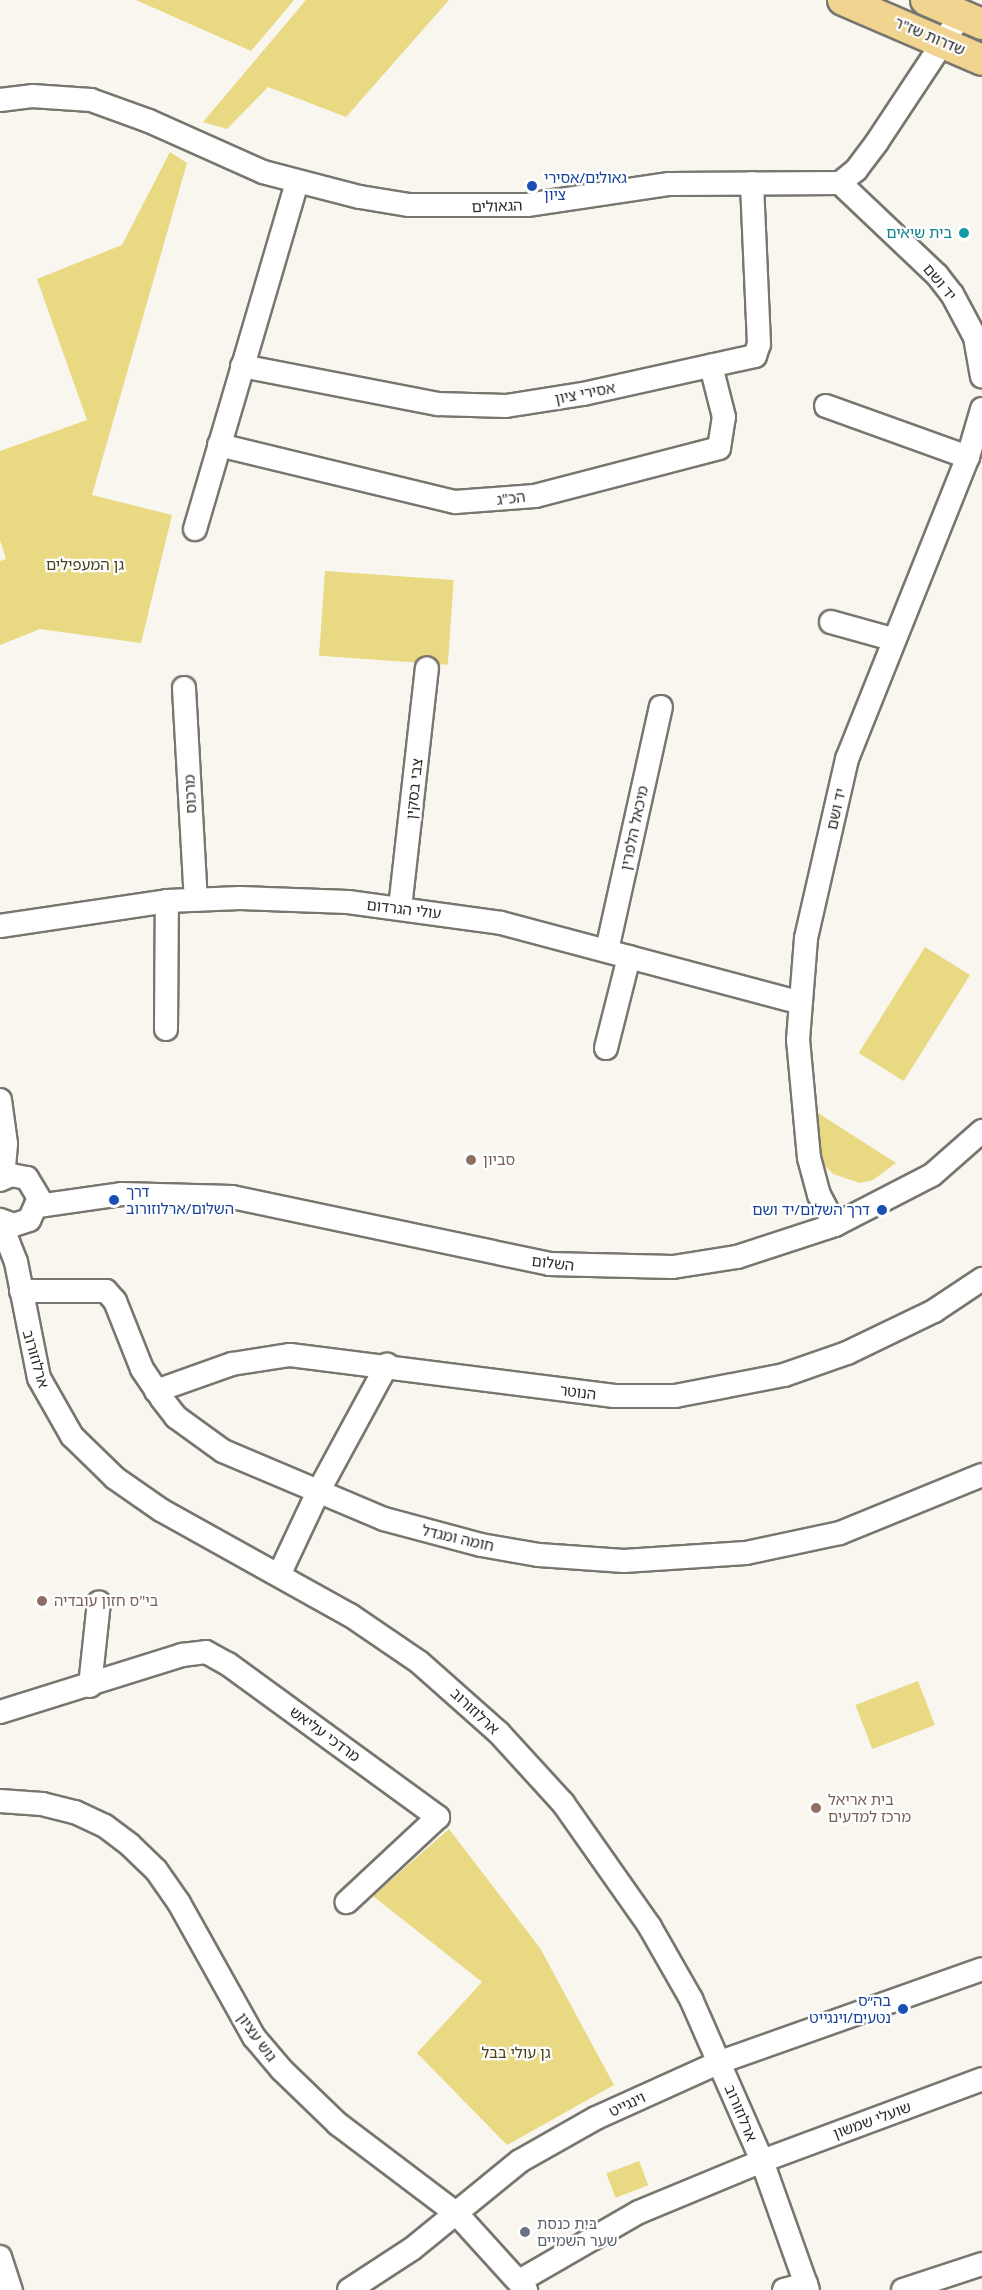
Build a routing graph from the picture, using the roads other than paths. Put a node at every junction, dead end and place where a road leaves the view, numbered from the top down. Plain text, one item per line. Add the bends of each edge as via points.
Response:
1 (843, 0) edge
2 (926, 0) edge
3 (971, 20) edge
4 (945, 42) junction
5 (982, 60) edge
6 (0, 100) edge
7 (297, 183) junction
8 (752, 183) junction
9 (840, 183) junction
10 (242, 366) junction
11 (711, 366) junction
12 (982, 376) edge
13 (826, 406) dead end
14 (982, 409) edge
15 (219, 445) junction
16 (968, 457) junction
17 (195, 529) dead end
18 (831, 622) dead end
19 (892, 639) junction
20 (427, 669) dead end
21 (184, 688) dead end
22 (661, 707) dead end
23 (196, 900) junction
24 (166, 901) junction
25 (400, 908) junction
26 (0, 926) edge
27 (607, 950) junction
28 (630, 957) junction
29 (798, 1002) junction
30 (166, 1029) dead end
31 (606, 1048) dead end
32 (0, 1100) edge
33 (982, 1131) edge
34 (6, 1144) junction
35 (2, 1179) edge
36 (30, 1181) junction
37 (95, 1196) junction
38 (34, 1213) junction
39 (0, 1220) edge
40 (835, 1225) junction
41 (16, 1262) junction
42 (982, 1279) edge
43 (21, 1291) junction
44 (387, 1365) junction
45 (156, 1391) junction
46 (982, 1475) edge
47 (318, 1492) junction
48 (279, 1575) junction
49 (99, 1602) dead end
50 (90, 1686) junction
51 (0, 1712) edge
52 (0, 1801) edge
53 (347, 1902) dead end
54 (982, 1959) edge
55 (982, 1969) edge
56 (942, 1986) junction
57 (720, 2062) junction
58 (982, 2079) edge
59 (762, 2161) junction
60 (457, 2214) junction
61 (0, 2256) edge
62 (982, 2264) edge
63 (524, 2285) edge
64 (807, 2287) edge
65 (11, 2290) edge
66 (349, 2290) edge
67 (784, 2290) edge
68 (903, 2290) edge

1 - 4 main road, שדרות שז"ר
2 - 3 main road, שדרות שז"ר
3 - 4 street
4 - 5 main road, שדרות שז"ר
4 - 9 street via 856,170
6 - 7 street, הגאולים via 43,96 91,100
7 - 8 street, הגאולים via 410,205 476,207 527,205 669,184
7 - 10 street
8 - 9 street, הגאולים
8 - 11 street, אסירי ציון via 759,345 755,356
9 - 12 street, יד ושם via 937,274 952,294 975,337
10 - 11 street, אסירי ציון via 428,403 506,406
10 - 15 street
11 - 15 street, הכ"ג via 724,417 719,448 535,496 455,502
13 - 16 street
14 - 16 street, יד ושם
15 - 17 street
16 - 19 street, יד ושם
18 - 19 street
19 - 29 street, יד ושם via 847,759 806,938
20 - 25 street, צבי בסקין
21 - 23 street, מרכוס
22 - 27 street, מיכאל הלפרין
23 - 24 street, עולי הגרדום
23 - 25 street, עולי הגרדום via 303,900
24 - 26 street, עולי הגרדום
24 - 30 street
25 - 27 street, עולי הגרדום via 501,923
27 - 28 street, עולי הגרדום
28 - 29 street, עולי הגרדום
28 - 31 street
29 - 40 street, יד ושם via 808,1158 819,1195
32 - 34 street
33 - 40 street, השלום via 932,1175
34 - 35 street
34 - 36 street via 15,1166
35 - 36 street, השלום
36 - 37 street, השלום via 48,1192
36 - 38 street
37 - 38 street, השלום
37 - 40 street, השלום via 232,1197 504,1257 609,1268 673,1267 737,1257
38 - 39 street, השלום via 14,1225
38 - 41 street, ארלוזורוב via 18,1235
39 - 41 street, ארלוזורוב
41 - 43 street, ארלוזורוב
42 - 44 street, הנוטר via 934,1311 847,1353 784,1375 675,1396 561,1390
43 - 45 street, חומה ומגדל via 106,1291
43 - 48 street, ארלוזורוב via 39,1378 72,1436 115,1478 161,1510
44 - 45 street, הנוטר via 290,1355 252,1359
44 - 47 street
45 - 47 street, חומה ומגדל via 176,1417 223,1451
46 - 47 street, חומה ומגדל via 840,1533 746,1553 659,1561 539,1555 481,1545 384,1518
47 - 48 street
48 - 57 street, ארלוזורוב via 350,1615 419,1662 528,1764 562,1803 650,1927
49 - 50 street
50 - 51 street, מרדכי עליאש
50 - 53 street, מרדכי עליאש via 182,1655 206,1652 438,1816
52 - 60 street, גוש עציון via 42,1804 75,1812 105,1826 130,1845 156,1870 179,1903 242,2017 282,2070 338,2124
54 - 56 street, וינגייט
55 - 56 street, וינגייט
56 - 57 street, וינגייט
57 - 59 street, ארלוזורוב
57 - 60 street, וינגייט via 565,2135 520,2162
58 - 59 street, שועלי שמשון
59 - 63 street, שועלי שמשון via 639,2212
59 - 64 street, ארלוזורוב
60 - 63 street, גוש עציון
60 - 66 street, וינגייט
61 - 65 street
62 - 68 street
64 - 67 street

